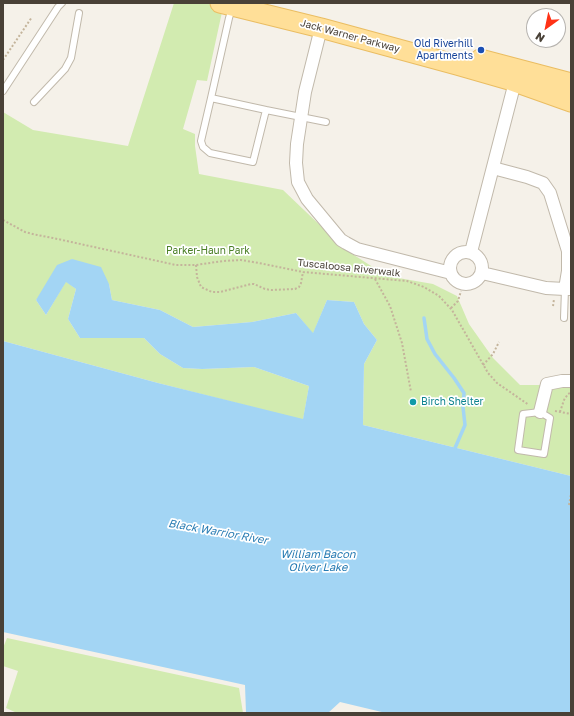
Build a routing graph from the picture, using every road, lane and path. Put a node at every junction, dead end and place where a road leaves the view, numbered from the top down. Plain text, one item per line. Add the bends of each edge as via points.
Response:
1 (271, 3) edge
2 (59, 4) edge
3 (226, 5) edge
4 (80, 13) dead end
5 (32, 17) dead end
6 (321, 28) junction
7 (3, 60) edge
8 (568, 81) edge
9 (515, 82) junction
10 (3, 91) edge
11 (211, 98) junction
12 (34, 102) dead end
13 (571, 102) edge
14 (266, 110) junction
15 (301, 116) junction
16 (326, 122) dead end
17 (493, 168) junction
18 (3, 220) edge
19 (470, 252) junction
20 (196, 265) junction
21 (303, 272) junction
22 (451, 273) junction
23 (482, 273) junction
24 (375, 279) junction
25 (568, 289) edge
26 (461, 291) dead end
27 (554, 298) dead end
28 (553, 306) dead end
29 (451, 308) junction
30 (564, 318) dead end
31 (499, 342) dead end
32 (483, 365) junction
33 (571, 381) edge
34 (411, 392) dead end
35 (571, 392) edge
36 (540, 410) junction
37 (560, 412) junction
38 (571, 414) edge
39 (571, 494) edge
40 (569, 505) dead end

1 - 8 main road, Jack Warner Parkway
2 - 10 lane
3 - 6 main road, Jack Warner Parkway
3 - 11 lane via 229,18
4 - 12 lane via 71,58 65,69
5 - 7 path
6 - 9 main road, Jack Warner Parkway
6 - 15 street via 304,92
9 - 13 main road, Jack Warner Parkway
9 - 17 street
11 - 14 lane
11 - 14 lane via 201,141 210,153 253,162
14 - 15 lane
15 - 16 lane
15 - 22 street via 296,164 298,182 307,199 340,240 357,249
17 - 19 street
17 - 25 street via 543,183 550,193 568,251
18 - 20 path, Tuscaloosa Riverwalk via 25,232 37,235 176,266
19 - 22 street via 460,252 455,256 450,266
19 - 23 street via 480,258
20 - 21 path, Tuscaloosa Riverwalk via 241,260
20 - 21 path via 201,287 212,292 251,284 271,290 295,289 301,283
21 - 24 path, Tuscaloosa Riverwalk
22 - 23 street via 456,280 466,284 476,281
23 - 25 street via 546,288
24 - 29 path, Tuscaloosa Riverwalk via 407,282 424,287 439,296
24 - 34 path via 390,306 402,343
25 - 30 lane
26 - 29 path via 458,301
27 - 28 path
29 - 32 path, Tuscaloosa Riverwalk
31 - 32 path
32 - 36 path, Tuscaloosa Riverwalk via 508,391
33 - 36 street via 562,380 547,384
35 - 37 path via 564,400
36 - 36 lane via 523,414 518,450 544,454 550,418
36 - 37 path, Tuscaloosa Riverwalk
37 - 38 path, Tuscaloosa Riverwalk
39 - 40 path

